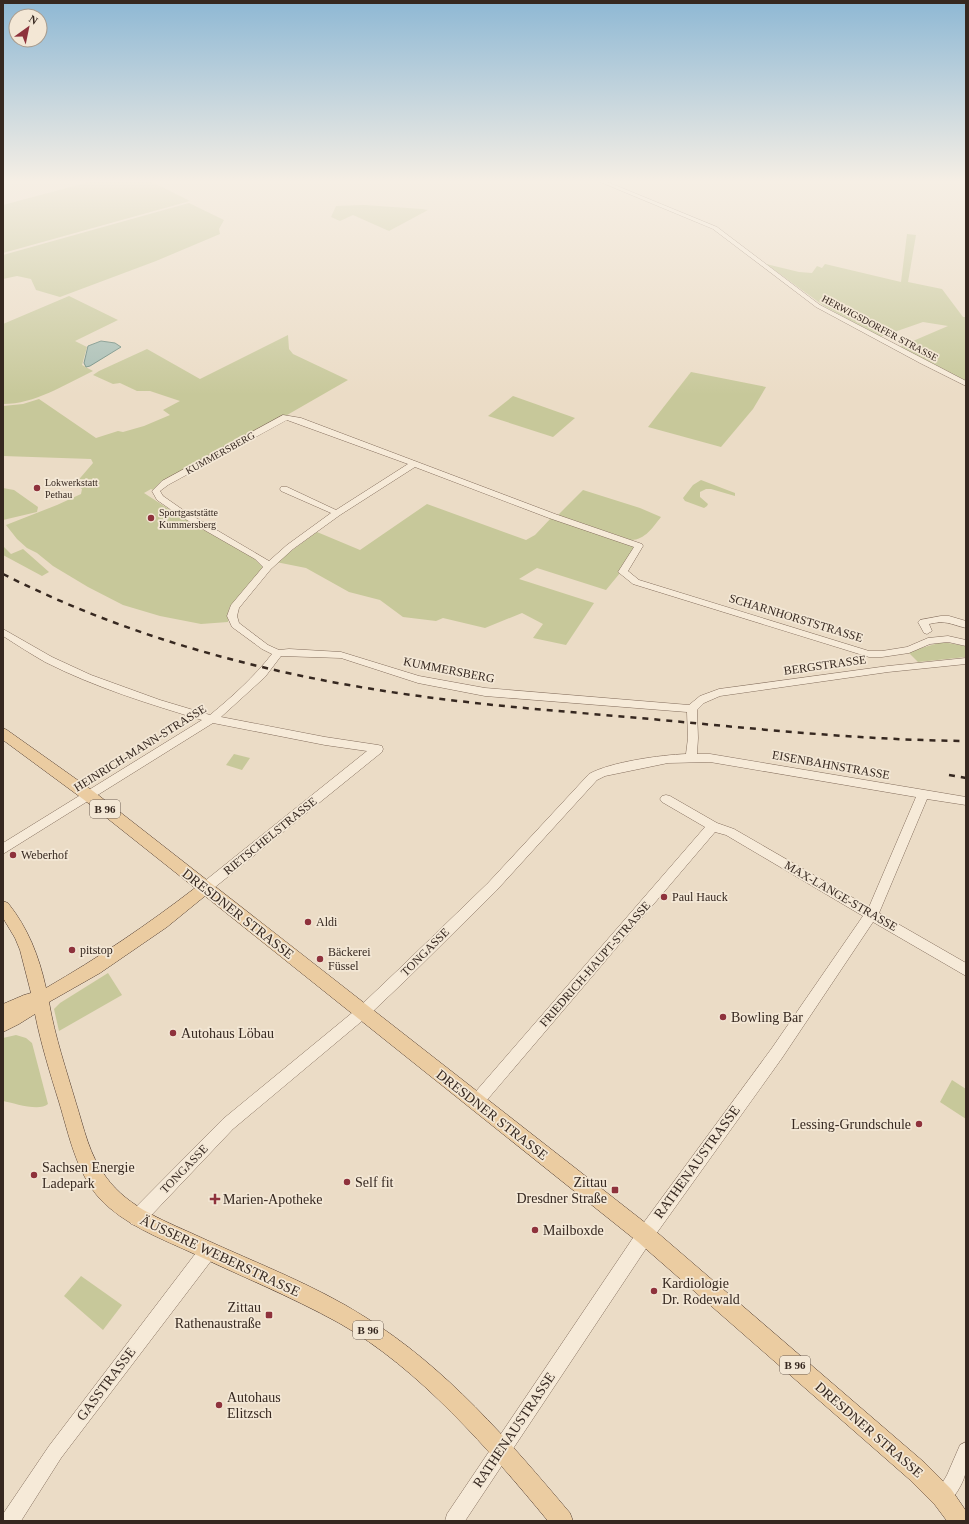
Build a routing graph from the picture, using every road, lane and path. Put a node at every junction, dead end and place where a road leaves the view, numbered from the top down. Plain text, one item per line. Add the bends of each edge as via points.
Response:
1 (748, 252) edge
2 (966, 384) edge
3 (414, 464) junction
4 (284, 489) dead end
5 (337, 513) junction
6 (268, 567) junction
7 (622, 572) joint
8 (966, 625) edge
9 (927, 631) dead end
10 (3, 632) edge
11 (966, 643) edge
12 (278, 653) junction
13 (966, 661) edge
14 (692, 709) junction
15 (212, 719) junction
16 (3, 733) edge
17 (690, 757) junction
18 (923, 794) junction
19 (88, 795) junction
20 (666, 799) dead end
21 (966, 801) edge
22 (713, 826) junction
23 (3, 849) edge
24 (205, 888) junction
25 (3, 907) edge
26 (872, 914) junction
27 (966, 970) edge
28 (40, 999) junction
29 (3, 1012) edge
30 (363, 1012) junction
31 (3, 1024) edge
32 (476, 1102) junction
33 (137, 1218) junction
34 (645, 1235) junction
35 (208, 1251) junction
36 (502, 1449) junction
37 (966, 1451) edge
38 (943, 1497) junction
39 (10, 1521) edge
40 (454, 1521) edge
41 (562, 1521) edge
42 (960, 1521) edge

1 - 2 street, HERWIGSDORFER STRASSE via 818,306
3 - 5 street
3 - 6 street, KUMMERSBERG via 286,417 156,491 165,502 258,557
3 - 7 street, KUMMERSBERG via 639,546
4 - 5 street
5 - 6 street via 290,547
6 - 12 street via 238,602 232,616 235,625
7 - 11 street, SCHARNHORSTSTRASSE via 636,582 869,654 910,650 928,641 948,639
8 - 9 street via 950,618 942,618 923,622
10 - 15 street via 48,659 87,677 157,703
12 - 14 street, KUMMERSBERG via 341,656 418,679 485,692
12 - 15 street, HEINRICH-MANN-STRASSE via 245,691
13 - 14 street, BERGSTRASSE via 888,669 719,693 704,698
14 - 17 street via 693,738
15 - 19 street, HEINRICH-MANN-STRASSE
15 - 24 street, RIETSCHELSTRASSE via 378,749
16 - 19 main road, DRESDNER STRASSE / B 96
17 - 18 street, EISENBAHNSTRASSE via 710,758
17 - 30 street, TONGASSE via 622,767 593,777 492,886
18 - 21 street, EISENBAHNSTRASSE
18 - 26 street, RATHENAUSTRASSE
19 - 23 street, HEINRICH-MANN-STRASSE
19 - 24 main road, DRESDNER STRASSE / B 96
20 - 22 street, MAX-LANGE-STRASSE
22 - 26 street, MAX-LANGE-STRASSE via 730,832
22 - 32 street, FRIEDRICH-HAUPT-STRASSE
24 - 28 main road, RIETSCHELSTRASSE via 128,946
24 - 30 main road, DRESDNER STRASSE / B 96
25 - 28 main road, ÄUSSERE WEBERSTRASSE / B 96 via 14,920 26,943 34,965
26 - 27 street, MAX-LANGE-STRASSE
26 - 34 street, RATHENAUSTRASSE via 777,1053
28 - 29 main road via 24,1002
28 - 31 main road via 17,1018
28 - 33 main road, ÄUSSERE WEBERSTRASSE / B 96 via 49,1040 89,1168 109,1196
30 - 32 main road, DRESDNER STRASSE / B 96
30 - 33 street, TONGASSE via 228,1124
32 - 34 main road, DRESDNER STRASSE / B 96
33 - 35 main road, ÄUSSERE WEBERSTRASSE / B 96
34 - 36 street, RATHENAUSTRASSE
34 - 38 main road, DRESDNER STRASSE / B 96 via 911,1466
35 - 36 main road, ÄUSSERE WEBERSTRASSE / B 96 via 347,1317 377,1336 419,1368
35 - 39 street, GASSTRASSE via 55,1452
36 - 40 street, RATHENAUSTRASSE
36 - 41 main road, ÄUSSERE WEBERSTRASSE / B 96
37 - 38 street
38 - 42 main road, DRESDNER STRASSE / B 96

